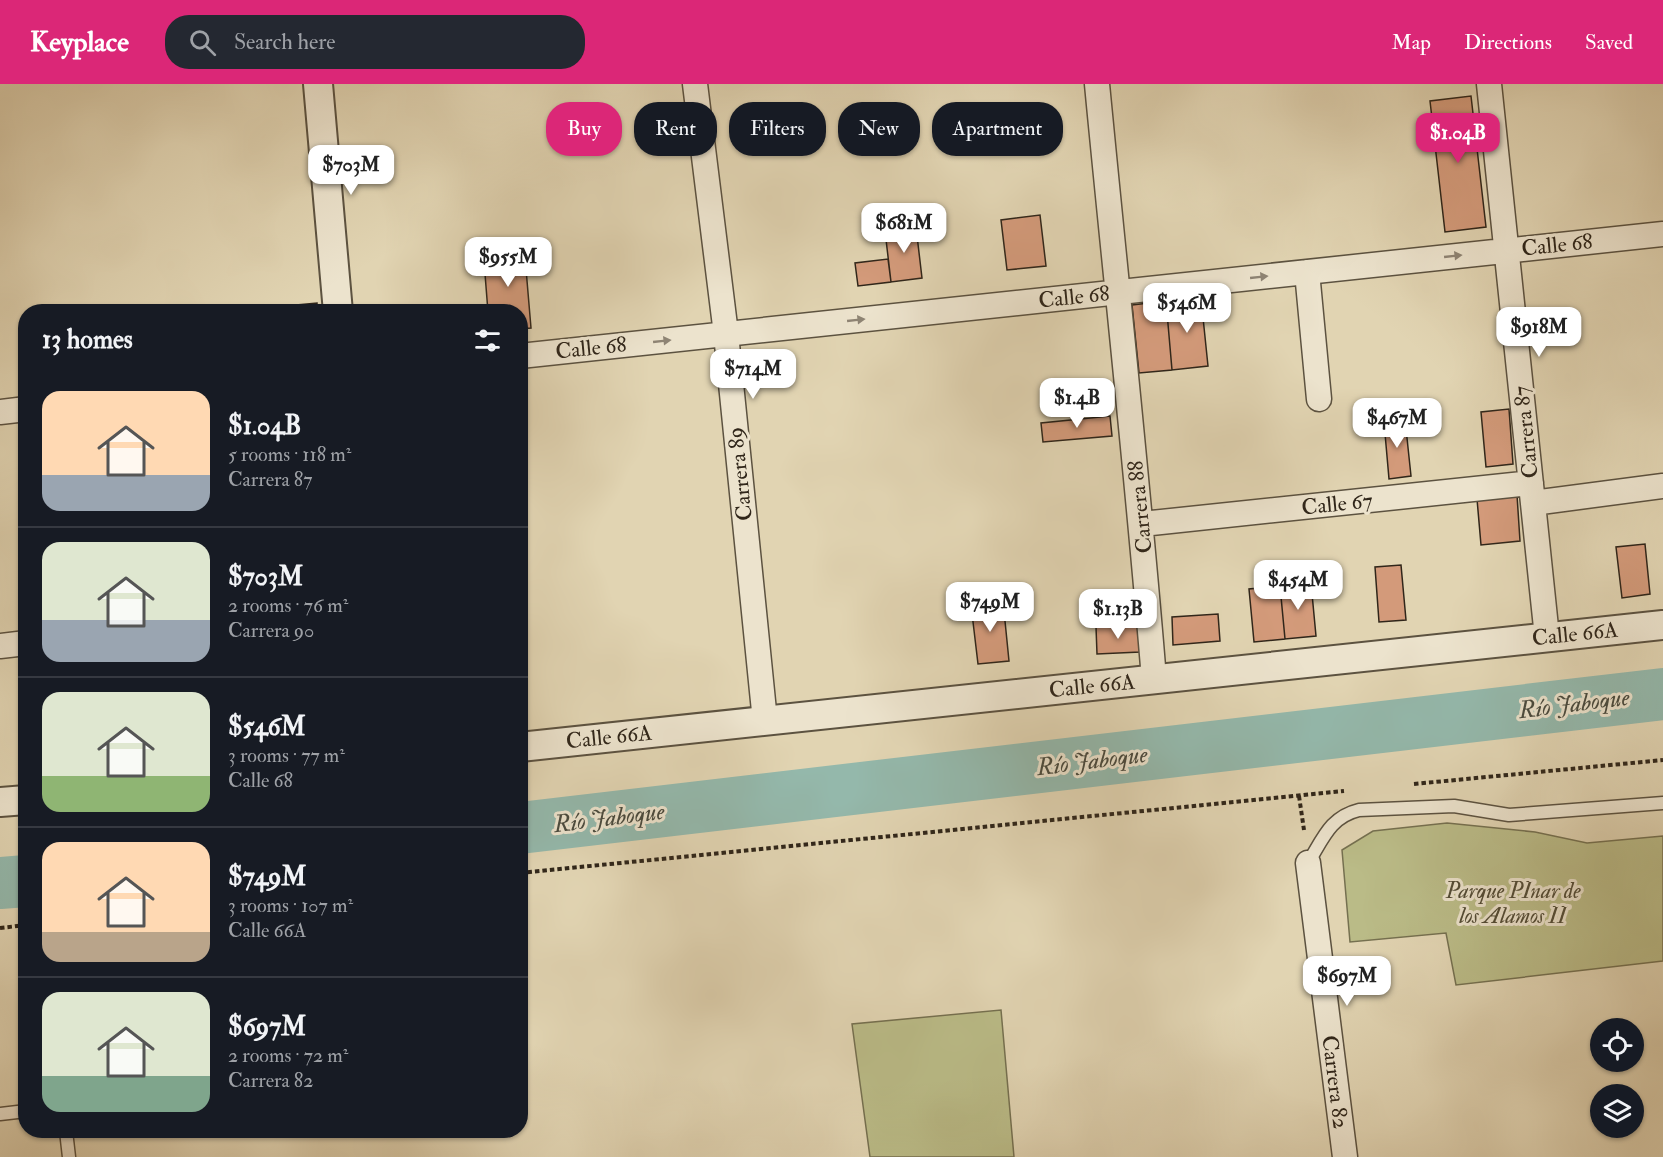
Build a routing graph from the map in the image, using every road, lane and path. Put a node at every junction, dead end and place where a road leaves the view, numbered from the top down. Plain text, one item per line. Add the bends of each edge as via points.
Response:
1 (318, 84) edge
2 (695, 84) edge
3 (1097, 84) edge
4 (1489, 84) edge
5 (1663, 234) edge
6 (1506, 250) junction
7 (1307, 272) junction
8 (1117, 292) junction
9 (337, 304) edge
10 (726, 334) junction
11 (528, 355) edge
12 (1319, 399) dead end
13 (18, 410) edge
14 (0, 412) edge
15 (1663, 486) edge
16 (1532, 493) junction
17 (1142, 524) junction
18 (1663, 625) edge
19 (1547, 637) junction
20 (18, 644) edge
21 (0, 645) edge
22 (1155, 679) junction
23 (765, 721) junction
24 (528, 746) edge
25 (1663, 760) edge
26 (1405, 785) dead end
27 (1346, 791) dead end
28 (18, 801) edge
29 (0, 802) edge
30 (1663, 803) edge
31 (1308, 863) joint
32 (528, 872) edge
33 (18, 926) edge
34 (0, 928) edge
35 (18, 1112) edge
36 (0, 1114) edge
37 (67, 1138) edge
38 (69, 1157) edge
39 (1345, 1157) edge

1 - 9 street
2 - 10 street, Carrera 89
3 - 8 street, Carrera 88
4 - 6 street, Carrera 87
5 - 6 street, Calle 68
7 -> 6 street, Calle 68
6 - 16 street, Carrera 87
8 -> 7 street, Calle 68
7 - 12 street
10 -> 8 street, Calle 68
8 - 17 street, Carrera 88
11 -> 10 street, Calle 68
10 - 23 street, Carrera 89
13 - 14 street
15 - 16 street, Calle 67
16 - 17 street, Calle 67
16 - 19 street, Carrera 87
17 - 22 street, Carrera 88
18 - 19 street, Calle 66A
19 - 22 street, Calle 66A
20 - 21 street
22 - 23 street, Calle 66A
23 - 24 street, Calle 66A
25 - 26 path
27 - 32 path
28 - 29 street
30 - 31 lane via 1509,815 1454,806 1359,810 1346,813 1332,825
31 - 39 street, Carrera 82
33 - 34 path
35 - 36 lane
37 - 38 lane

